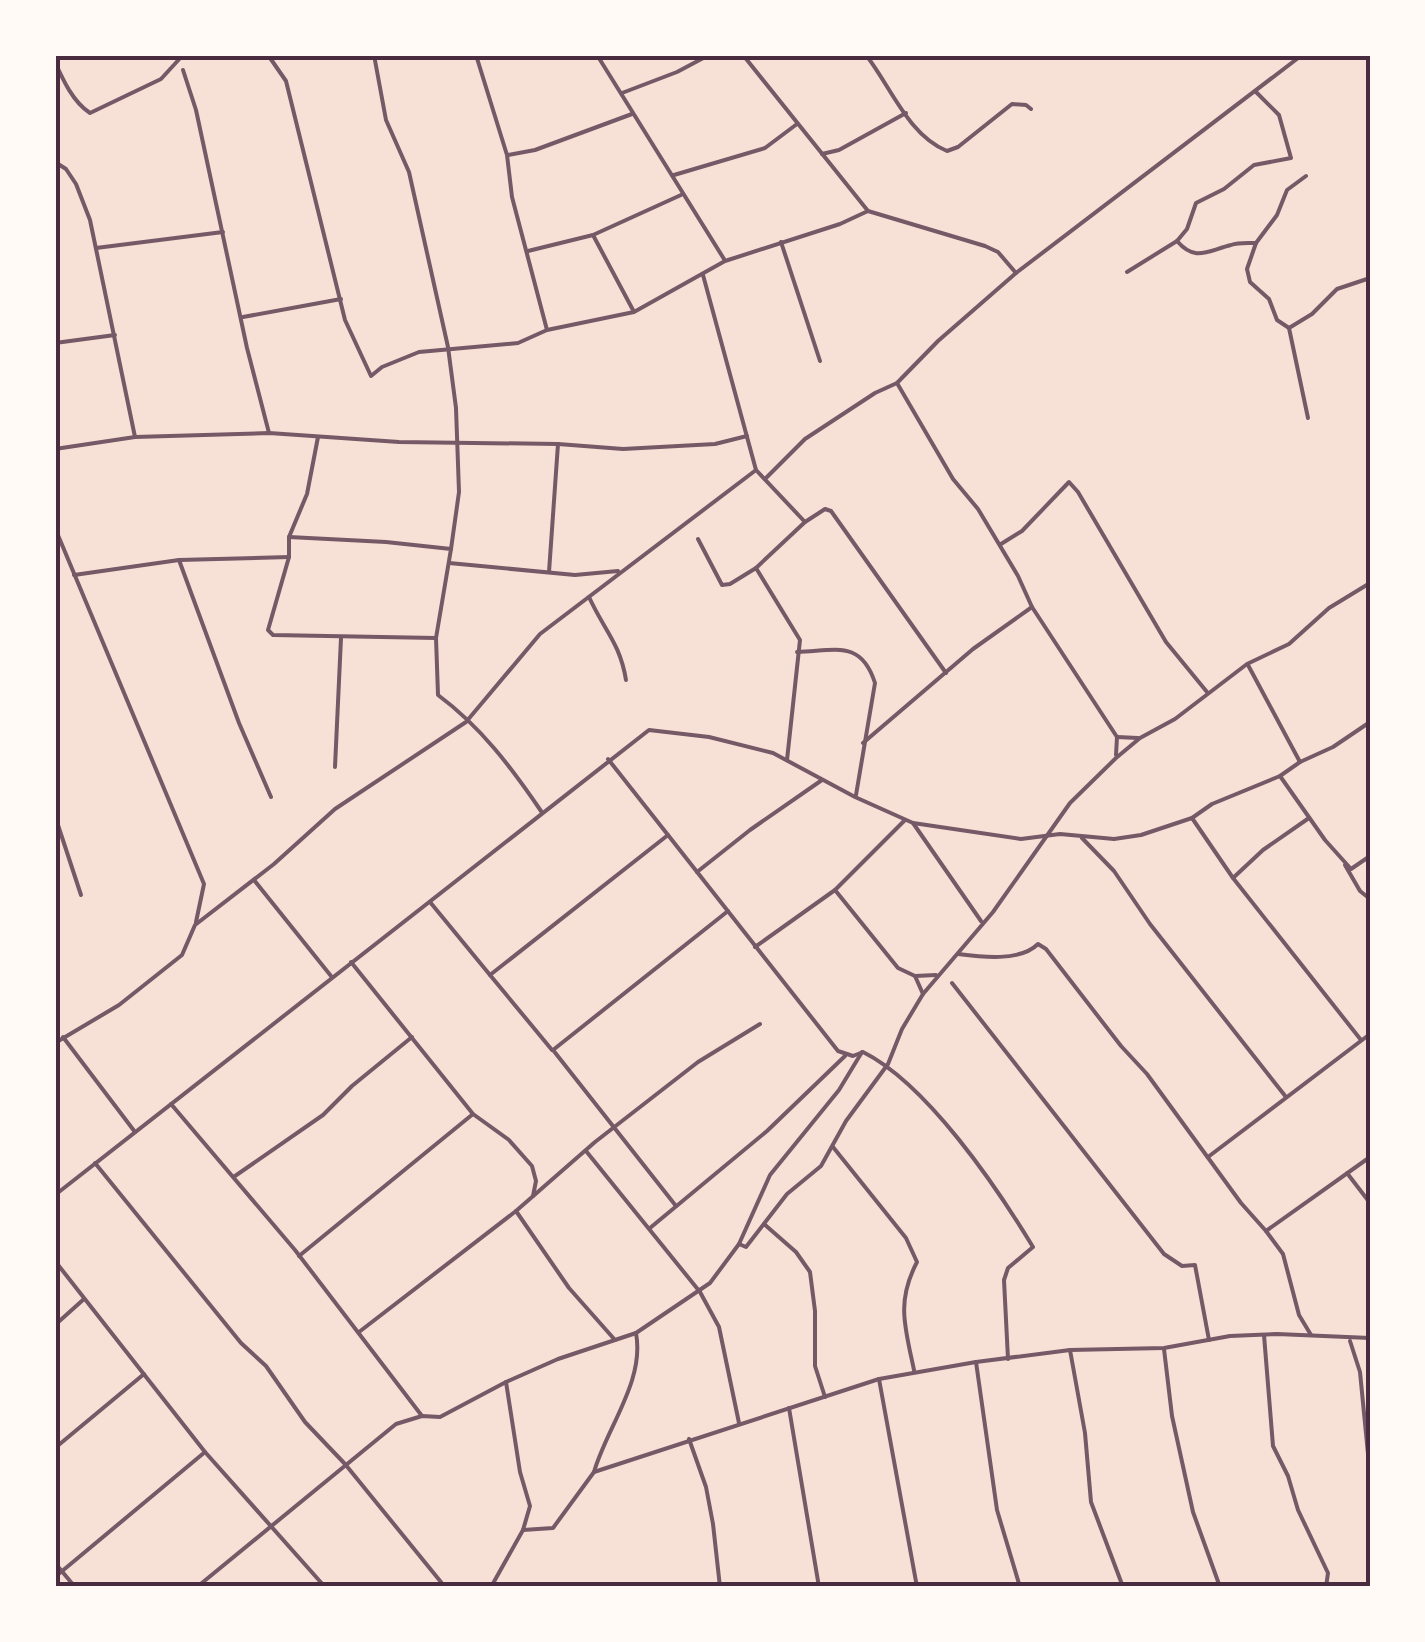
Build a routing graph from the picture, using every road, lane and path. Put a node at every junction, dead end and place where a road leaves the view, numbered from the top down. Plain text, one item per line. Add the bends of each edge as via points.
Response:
1 (183, 55) edge
2 (268, 55) edge
3 (374, 55) edge
4 (476, 55) edge
5 (597, 55) edge
6 (710, 55) edge
7 (743, 55) edge
8 (866, 55) edge
9 (1302, 55) edge
10 (55, 62) edge
11 (183, 70) dead end
12 (64, 82) junction
13 (55, 86) edge
14 (1255, 91) junction
15 (620, 94) junction
16 (1032, 109) dead end
17 (906, 113) junction
18 (632, 114) junction
19 (797, 124) junction
20 (822, 154) junction
21 (508, 155) junction
22 (55, 162) edge
23 (673, 176) junction
24 (1306, 176) dead end
25 (681, 195) junction
26 (868, 211) junction
27 (224, 232) junction
28 (593, 235) junction
29 (1177, 240) junction
30 (781, 242) junction
31 (1256, 244) junction
32 (96, 248) junction
33 (528, 251) junction
34 (725, 261) junction
35 (1127, 272) dead end
36 (1016, 273) junction
37 (703, 275) junction
38 (1370, 278) edge
39 (341, 299) junction
40 (634, 312) junction
41 (242, 317) junction
42 (1288, 328) junction
43 (547, 330) junction
44 (114, 334) junction
45 (55, 343) edge
46 (448, 347) junction
47 (820, 360) dead end
48 (897, 383) junction
49 (1308, 418) dead end
50 (269, 432) junction
51 (747, 436) junction
52 (135, 437) junction
53 (318, 437) junction
54 (456, 443) junction
55 (558, 444) junction
56 (55, 449) edge
57 (756, 470) junction
58 (766, 480) junction
59 (805, 522) junction
60 (55, 528) edge
61 (289, 537) junction
62 (698, 539) dead end
63 (1000, 544) junction
64 (451, 550) junction
65 (289, 557) junction
66 (179, 560) junction
67 (449, 564) junction
68 (756, 568) junction
69 (619, 571) junction
70 (549, 572) junction
71 (74, 575) junction
72 (1370, 583) edge
73 (589, 597) junction
74 (1032, 607) junction
75 (341, 638) junction
76 (436, 638) junction
77 (797, 652) junction
78 (1248, 664) junction
79 (946, 673) junction
80 (626, 680) dead end
81 (1207, 692) junction
82 (466, 722) junction
83 (1370, 722) edge
84 (1117, 737) junction
85 (1140, 738) junction
86 (863, 742) junction
87 (608, 758) junction
88 (1116, 758) junction
89 (787, 760) junction
90 (1300, 762) junction
91 (335, 768) dead end
92 (1280, 776) junction
93 (822, 780) junction
94 (271, 797) dead end
95 (856, 797) junction
96 (541, 811) junction
97 (55, 816) edge
98 (1192, 818) junction
99 (1309, 818) junction
100 (906, 820) junction
101 (913, 822) junction
102 (668, 835) junction
103 (1047, 836) junction
104 (1082, 838) junction
105 (1370, 856) edge
106 (1352, 869) junction
107 (697, 872) junction
108 (1232, 878) junction
109 (254, 880) junction
110 (835, 890) junction
111 (81, 895) dead end
112 (1370, 900) edge
113 (430, 902) junction
114 (728, 912) junction
115 (981, 922) junction
116 (195, 925) junction
117 (755, 947) junction
118 (958, 954) junction
119 (351, 962) junction
120 (936, 974) junction
121 (490, 975) junction
122 (331, 976) junction
123 (915, 976) junction
124 (952, 982) dead end
125 (923, 994) junction
126 (760, 1024) dead end
127 (1370, 1034) edge
128 (63, 1037) junction
129 (412, 1037) junction
130 (1361, 1040) junction
131 (55, 1043) edge
132 (552, 1050) junction
133 (863, 1052) junction
134 (846, 1055) junction
135 (888, 1064) junction
136 (1286, 1097) junction
137 (171, 1104) junction
138 (473, 1114) junction
139 (614, 1129) junction
140 (134, 1132) junction
141 (833, 1147) junction
142 (586, 1150) junction
143 (1370, 1157) edge
144 (1208, 1158) junction
145 (94, 1162) junction
146 (1348, 1173) junction
147 (236, 1176) junction
148 (55, 1194) edge
149 (533, 1196) junction
150 (1370, 1203) edge
151 (676, 1206) junction
152 (516, 1211) junction
153 (764, 1224) junction
154 (650, 1228) junction
155 (1266, 1231) junction
156 (739, 1244) junction
157 (298, 1257) junction
158 (55, 1261) edge
159 (700, 1292) junction
160 (84, 1299) junction
161 (55, 1324) edge
162 (359, 1332) junction
163 (636, 1333) junction
164 (1264, 1335) junction
165 (1312, 1336) junction
166 (1370, 1338) edge
167 (1349, 1339) junction
168 (615, 1340) junction
169 (1208, 1340) junction
170 (1164, 1348) junction
171 (1070, 1350) junction
172 (1008, 1358) junction
173 (976, 1362) junction
174 (914, 1372) junction
175 (144, 1374) junction
176 (879, 1380) junction
177 (506, 1382) junction
178 (825, 1397) junction
179 (789, 1408) junction
180 (422, 1416) junction
181 (739, 1423) junction
182 (688, 1439) junction
183 (55, 1448) edge
184 (205, 1452) junction
185 (1368, 1454) edge
186 (346, 1464) junction
187 (594, 1472) junction
188 (271, 1528) junction
189 (523, 1530) junction
190 (55, 1563) edge
191 (62, 1572) junction
192 (55, 1577) edge
193 (75, 1587) edge
194 (196, 1587) edge
195 (325, 1587) edge
196 (445, 1587) edge
197 (490, 1587) edge
198 (720, 1587) edge
199 (819, 1587) edge
200 (917, 1587) edge
201 (1020, 1587) edge
202 (1123, 1587) edge
203 (1220, 1587) edge
204 (1326, 1587) edge

1 - 12 street via 161,79 100,111 84,110
2 - 39 street via 286,80
3 - 46 street via 386,120 410,172
4 - 21 street
5 - 15 street
6 - 15 street
7 - 19 street
8 - 17 street
9 - 14 street
10 - 12 street
11 - 27 street
12 - 13 street
14 - 29 street via 1279,115 1291,158 1254,165 1196,202
14 - 36 street
15 - 18 street
16 - 17 street via 1012,104 947,151 926,141
17 - 20 street
18 - 21 street
18 - 23 street
19 - 20 street
19 - 23 street via 764,148
20 - 26 street
21 - 33 street
22 - 32 street via 76,184
23 - 25 street
24 - 31 street via 1287,190
25 - 28 street
25 - 34 street
26 - 30 street
26 - 36 street via 986,246
27 - 32 street
27 - 41 street
28 - 33 street
28 - 40 street
29 - 31 street via 1196,256 1234,243
29 - 35 street
30 - 34 street
30 - 47 street
31 - 42 street via 1250,282
32 - 44 street
33 - 43 street
34 - 37 street
36 - 48 street
37 - 40 street
37 - 51 street
38 - 42 street via 1337,290
39 - 41 street
39 - 46 street via 371,376 419,352
40 - 43 street
41 - 50 street
42 - 49 street
43 - 46 street via 518,343
44 - 45 street
44 - 52 street
46 - 54 street
48 - 58 street via 805,439
48 - 63 street
50 - 52 street
50 - 53 street
51 - 55 street via 676,448
51 - 57 street
52 - 56 street
53 - 54 street
53 - 61 street via 307,494
54 - 55 street
54 - 64 street via 459,492
55 - 70 street
57 - 58 street
57 - 69 street
58 - 59 street
59 - 68 street
59 - 79 street via 831,511
60 - 71 street
61 - 64 street
61 - 65 street
62 - 68 street via 722,585
63 - 74 street
63 - 81 street via 1070,482 1166,642
64 - 67 street
65 - 66 street
65 - 75 street via 268,630
66 - 71 street
66 - 94 street
67 - 70 street
67 - 76 street
68 - 77 street via 800,640
69 - 70 street
69 - 73 street
71 - 116 street via 204,884
72 - 78 street via 1328,608 1289,644
73 - 80 street via 621,651
73 - 82 street via 540,634
74 - 79 street
74 - 84 street
75 - 76 street
75 - 91 street
76 - 82 street via 438,695
77 - 86 street via 849,649 871,669 875,683
77 - 89 street
78 - 81 street
78 - 90 street
79 - 86 street
81 - 85 street
82 - 96 street via 485,734
82 - 109 street via 335,809
83 - 90 street
84 - 85 street
84 - 88 street
85 - 88 street
86 - 95 street
87 - 89 street via 648,730 709,737
87 - 96 street
87 - 102 street
88 - 103 street
89 - 93 street
90 - 92 street
92 - 98 street
92 - 99 street
93 - 95 street
93 - 107 street
95 - 100 street
96 - 113 street
97 - 111 street
98 - 104 street via 1130,838
98 - 108 street
99 - 106 street
99 - 108 street
100 - 101 street
100 - 110 street
101 - 103 street via 998,837
101 - 115 street
102 - 107 street
102 - 121 street
103 - 104 street
103 - 115 street
104 - 136 street
105 - 106 street
106 - 112 street via 1344,865
107 - 114 street
108 - 130 street
109 - 116 street
109 - 122 street
110 - 117 street
110 - 123 street via 884,954
113 - 119 street
113 - 121 street
114 - 117 street
114 - 132 street
115 - 118 street
116 - 128 street via 182,956 119,1005
117 - 134 street
118 - 120 street
118 - 144 street via 1016,955 1038,944 1046,949
119 - 122 street
119 - 129 street
120 - 123 street
120 - 125 street
121 - 132 street
122 - 137 street
123 - 125 street
124 - 169 street via 1164,1254 1195,1266
125 - 135 street
126 - 139 street via 698,1062
127 - 130 street
128 - 131 street
128 - 140 street
129 - 138 street
129 - 147 street
130 - 136 street
132 - 139 street
133 - 134 street
133 - 135 street
133 - 156 street via 770,1175
134 - 151 street
135 - 141 street
135 - 172 street via 967,1153 1032,1248 1004,1280
136 - 144 street
137 - 140 street
137 - 147 street
138 - 149 street via 532,1166
138 - 157 street
139 - 142 street
139 - 151 street
140 - 145 street
141 - 153 street
141 - 174 street via 906,1238 917,1262 904,1286
142 - 149 street
142 - 154 street
143 - 146 street
144 - 155 street
145 - 148 street
145 - 186 street
146 - 150 street
146 - 155 street
147 - 157 street
149 - 152 street
151 - 154 street
152 - 162 street
152 - 168 street
153 - 156 street via 746,1246
153 - 178 street via 810,1272 816,1366
154 - 159 street
155 - 165 street via 1284,1254 1299,1315
156 - 159 street
157 - 162 street
158 - 160 street
159 - 163 street
159 - 181 street via 719,1326
160 - 161 street
160 - 175 street
162 - 180 street
163 - 168 street
163 - 187 street via 634,1368
164 - 165 street
164 - 169 street
164 - 204 street via 1272,1446 1328,1572
165 - 167 street
166 - 167 street
167 - 185 street via 1360,1372
168 - 177 street
169 - 170 street
170 - 171 street
170 - 203 street via 1193,1512
171 - 172 street
171 - 202 street via 1091,1502
172 - 173 street
173 - 174 street
173 - 201 street via 998,1510
174 - 176 street
175 - 183 street
175 - 184 street
176 - 178 street
176 - 200 street
177 - 180 street via 440,1417
177 - 189 street via 530,1506
178 - 179 street
179 - 181 street
179 - 199 street
180 - 186 street via 396,1424
181 - 182 street
182 - 187 street
182 - 198 street via 706,1486
184 - 188 street
184 - 191 street
186 - 188 street
186 - 196 street
187 - 189 street via 553,1528
188 - 194 street
188 - 195 street
189 - 197 street
190 - 191 street
191 - 192 street
191 - 193 street

